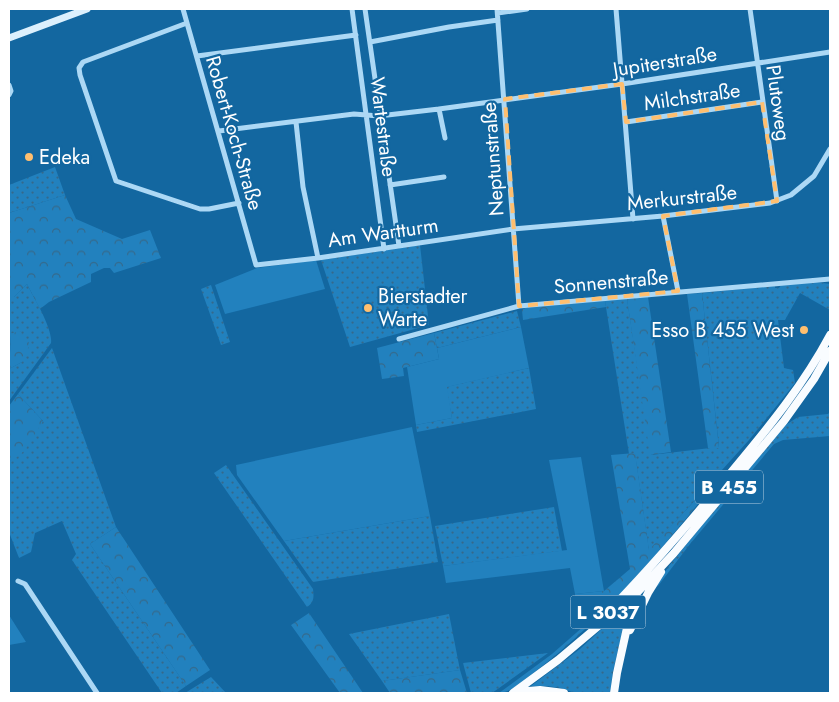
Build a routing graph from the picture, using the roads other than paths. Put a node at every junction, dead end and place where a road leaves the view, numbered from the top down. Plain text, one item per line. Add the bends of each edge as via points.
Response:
1 (87, 9) edge
2 (183, 9) edge
3 (352, 9) edge
4 (365, 9) edge
5 (527, 9) edge
6 (616, 9) edge
7 (750, 9) edge
8 (498, 11) edge
9 (498, 20) junction
10 (187, 23) junction
11 (356, 35) junction
12 (9, 38) edge
13 (370, 42) junction
14 (830, 52) edge
15 (197, 56) junction
16 (757, 63) junction
17 (622, 84) junction
18 (9, 85) edge
19 (9, 95) edge
20 (505, 99) junction
21 (762, 102) junction
22 (439, 109) junction
23 (366, 114) junction
24 (379, 116) junction
25 (296, 122) junction
26 (626, 122) junction
27 (219, 131) junction
28 (444, 138) dead end
29 (830, 149) edge
30 (444, 177) dead end
31 (390, 185) junction
32 (777, 202) junction
33 (239, 203) junction
34 (663, 216) junction
35 (633, 219) junction
36 (513, 229) junction
37 (398, 246) junction
38 (384, 249) junction
39 (318, 258) junction
40 (256, 265) joint
41 (830, 279) edge
42 (678, 291) junction
43 (519, 306) junction
44 (830, 335) edge
45 (399, 339) dead end
46 (830, 351) edge
47 (674, 554) junction
48 (643, 576) junction
49 (18, 581) dead end
50 (634, 596) junction
51 (623, 646) junction
52 (573, 647) junction
53 (97, 693) edge
54 (513, 693) edge
55 (564, 693) edge
56 (614, 693) edge

1 - 12 main road
2 - 10 street, Robert-Koch-Straße
3 - 11 street, Wartestraße
4 - 13 street, Wartestraße
5 - 8 street
6 - 17 street
7 - 16 street, Plutoweg
8 - 9 street, Neptunstraße
9 - 13 street
9 - 20 street, Neptunstraße
10 - 15 street, Robert-Koch-Straße
10 - 33 street via 83,62 79,68 80,76 116,181 200,209
11 - 15 street
11 - 23 street, Wartestraße
13 - 24 street, Wartestraße
14 - 16 street, Jupiterstraße
15 - 27 street, Robert-Koch-Straße
16 - 17 street, Jupiterstraße
16 - 21 street, Plutoweg
17 - 20 street, Jupiterstraße
17 - 26 street
18 - 19 street
20 - 22 street, Jupiterstraße
20 - 36 street, Neptunstraße
21 - 26 street, Milchstraße
21 - 32 street, Plutoweg
22 - 24 street, Jupiterstraße
22 - 28 street
23 - 24 street, Jupiterstraße
23 - 25 street, Jupiterstraße
23 - 38 street, Wartestraße
24 - 31 street, Wartestraße
25 - 27 street, Jupiterstraße
25 - 39 street via 303,187
26 - 35 street
27 - 33 street, Robert-Koch-Straße
29 - 32 street, Merkurstraße via 814,176
30 - 31 street, Wartestraße
31 - 37 street, Wartestraße
32 - 34 street, Merkurstraße
33 - 40 street, Robert-Koch-Straße
34 - 35 street, Merkurstraße
34 - 42 street
35 - 36 street, Merkurstraße
36 - 37 street, Am Wartturm
36 - 43 street, Neptunstraße
37 - 38 street, Am Wartturm
38 - 39 street, Am Wartturm
39 - 40 street, Am Wartturm
41 - 42 street, Sonnenstraße
42 - 43 street, Sonnenstraße
43 - 45 street, Sonnenstraße
44 - 48 main road, B 455 via 772,424
46 - 47 main road, B 455 via 784,421
47 - 50 main road, L 3037
47 - 51 main road, B 455 via 648,593
48 - 50 main road, B 455
48 - 52 main road, L 3037
49 - 53 street via 25,584
50 - 51 main road, B 455
50 - 52 main road, L 3037
51 - 56 main road, B 455
52 - 54 main road, L 3037
54 - 55 main road via 540,690

